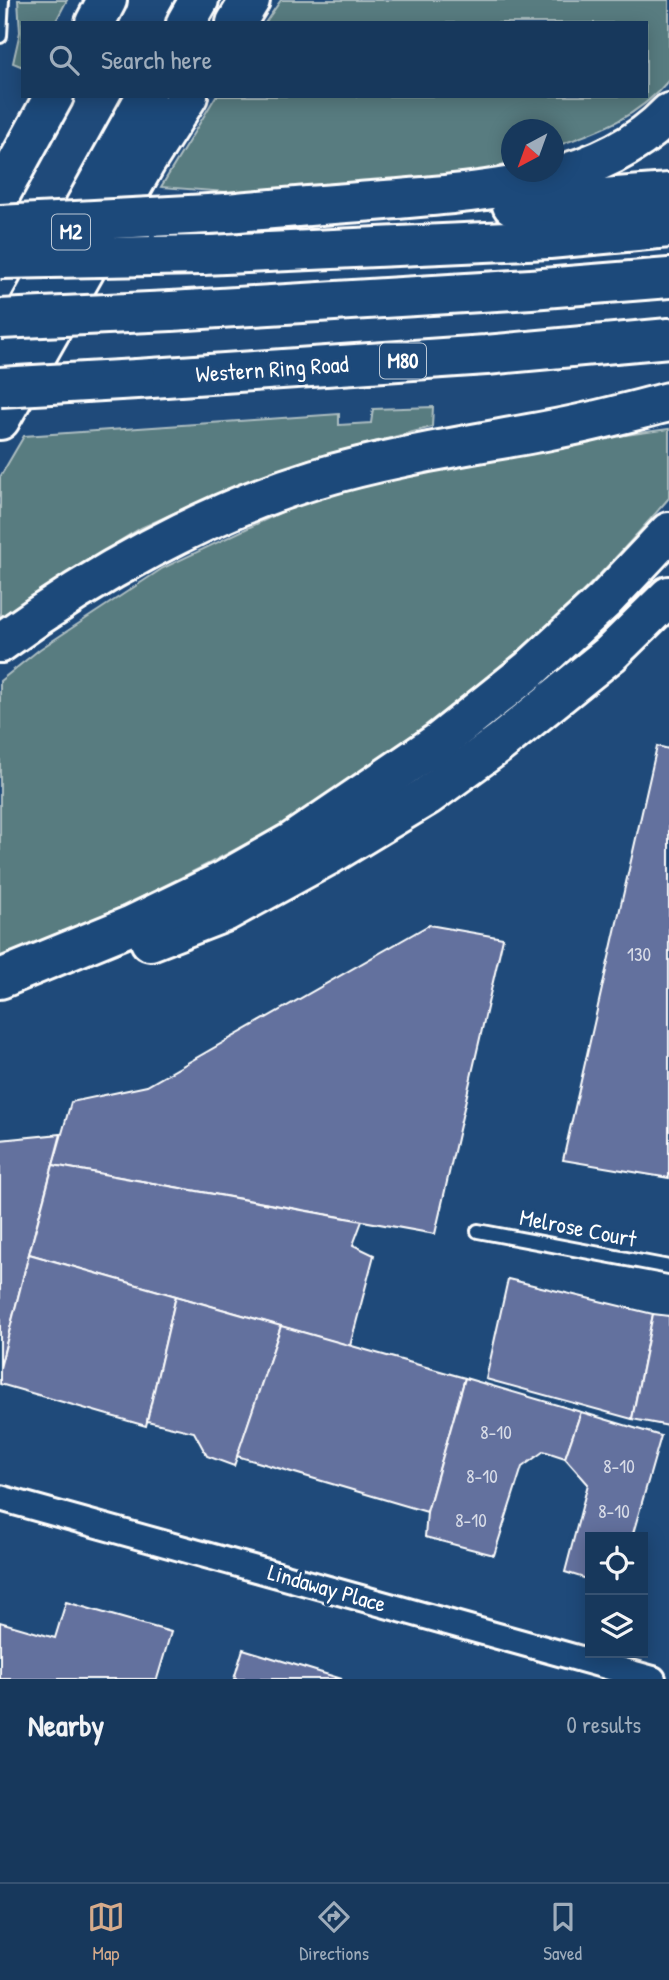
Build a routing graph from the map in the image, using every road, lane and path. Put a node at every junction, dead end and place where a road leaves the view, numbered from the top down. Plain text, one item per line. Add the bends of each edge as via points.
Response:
1 (2, 0) edge
2 (107, 0) edge
3 (199, 0) edge
4 (250, 0) edge
5 (96, 21) edge
6 (187, 21) edge
7 (237, 21) edge
8 (0, 36) edge
9 (53, 98) edge
10 (145, 98) edge
11 (187, 98) edge
12 (669, 113) edge
13 (669, 193) edge
14 (0, 195) edge
15 (227, 213) junction
16 (0, 225) edge
17 (669, 228) edge
18 (0, 259) edge
19 (669, 278) edge
20 (0, 319) edge
21 (669, 338) edge
22 (0, 360) edge
23 (0, 387) edge
24 (669, 402) edge
25 (0, 420) edge
26 (669, 532) edge
27 (669, 596) edge
28 (0, 643) edge
29 (0, 979) edge
30 (0, 991) edge
31 (478, 1231) dead end
32 (669, 1267) edge
33 (0, 1498) edge
34 (653, 1679) edge

1 - 8 lane
2 - 5 highway
3 - 6 highway
4 - 7 highway
9 - 14 highway
10 - 22 highway, M2
11 - 25 highway
12 - 15 highway via 631,145 536,182 464,194
13 - 15 highway via 522,205
15 - 16 highway, bridge
17 - 18 highway, bridge via 549,239
19 - 20 highway, bridge
21 - 23 highway, Western Ring Road / M80, bridge via 486,355
24 - 28 highway via 553,430 387,461 293,487 232,510 131,560
26 - 29 highway via 604,601 530,669 439,742 292,842 132,925
27 - 30 highway via 610,654 500,743 426,796 331,854 225,912 59,976
31 - 32 lane, Melrose Court
33 - 34 street, Lindaway Place

